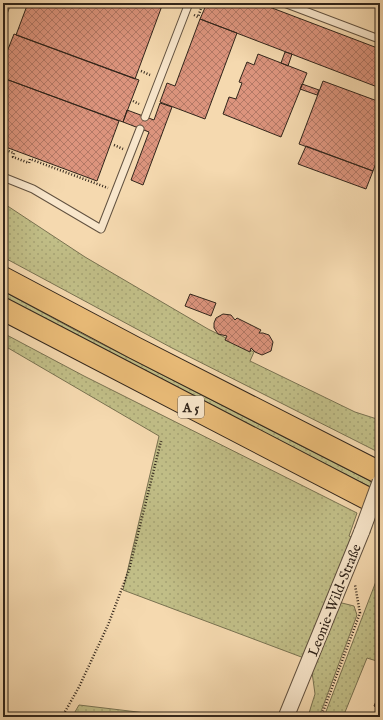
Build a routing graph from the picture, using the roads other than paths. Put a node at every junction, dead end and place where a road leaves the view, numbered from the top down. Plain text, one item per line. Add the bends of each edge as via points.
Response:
1 (7, 3) edge
2 (189, 3) edge
3 (284, 3) edge
4 (3, 13) edge
5 (379, 39) dead end
6 (145, 117) dead end
7 (140, 129) dead end
8 (3, 177) edge
9 (3, 278) edge
10 (3, 309) edge
11 (380, 473) edge
12 (380, 482) edge
13 (380, 505) edge
14 (286, 717) edge

1 - 4 lane
2 - 6 lane
3 - 5 lane
7 - 8 lane via 101,229 32,189
9 - 11 highway, A 5
10 - 13 highway, A 5
12 - 14 street, Leonie-Wild-Straße, bridge

